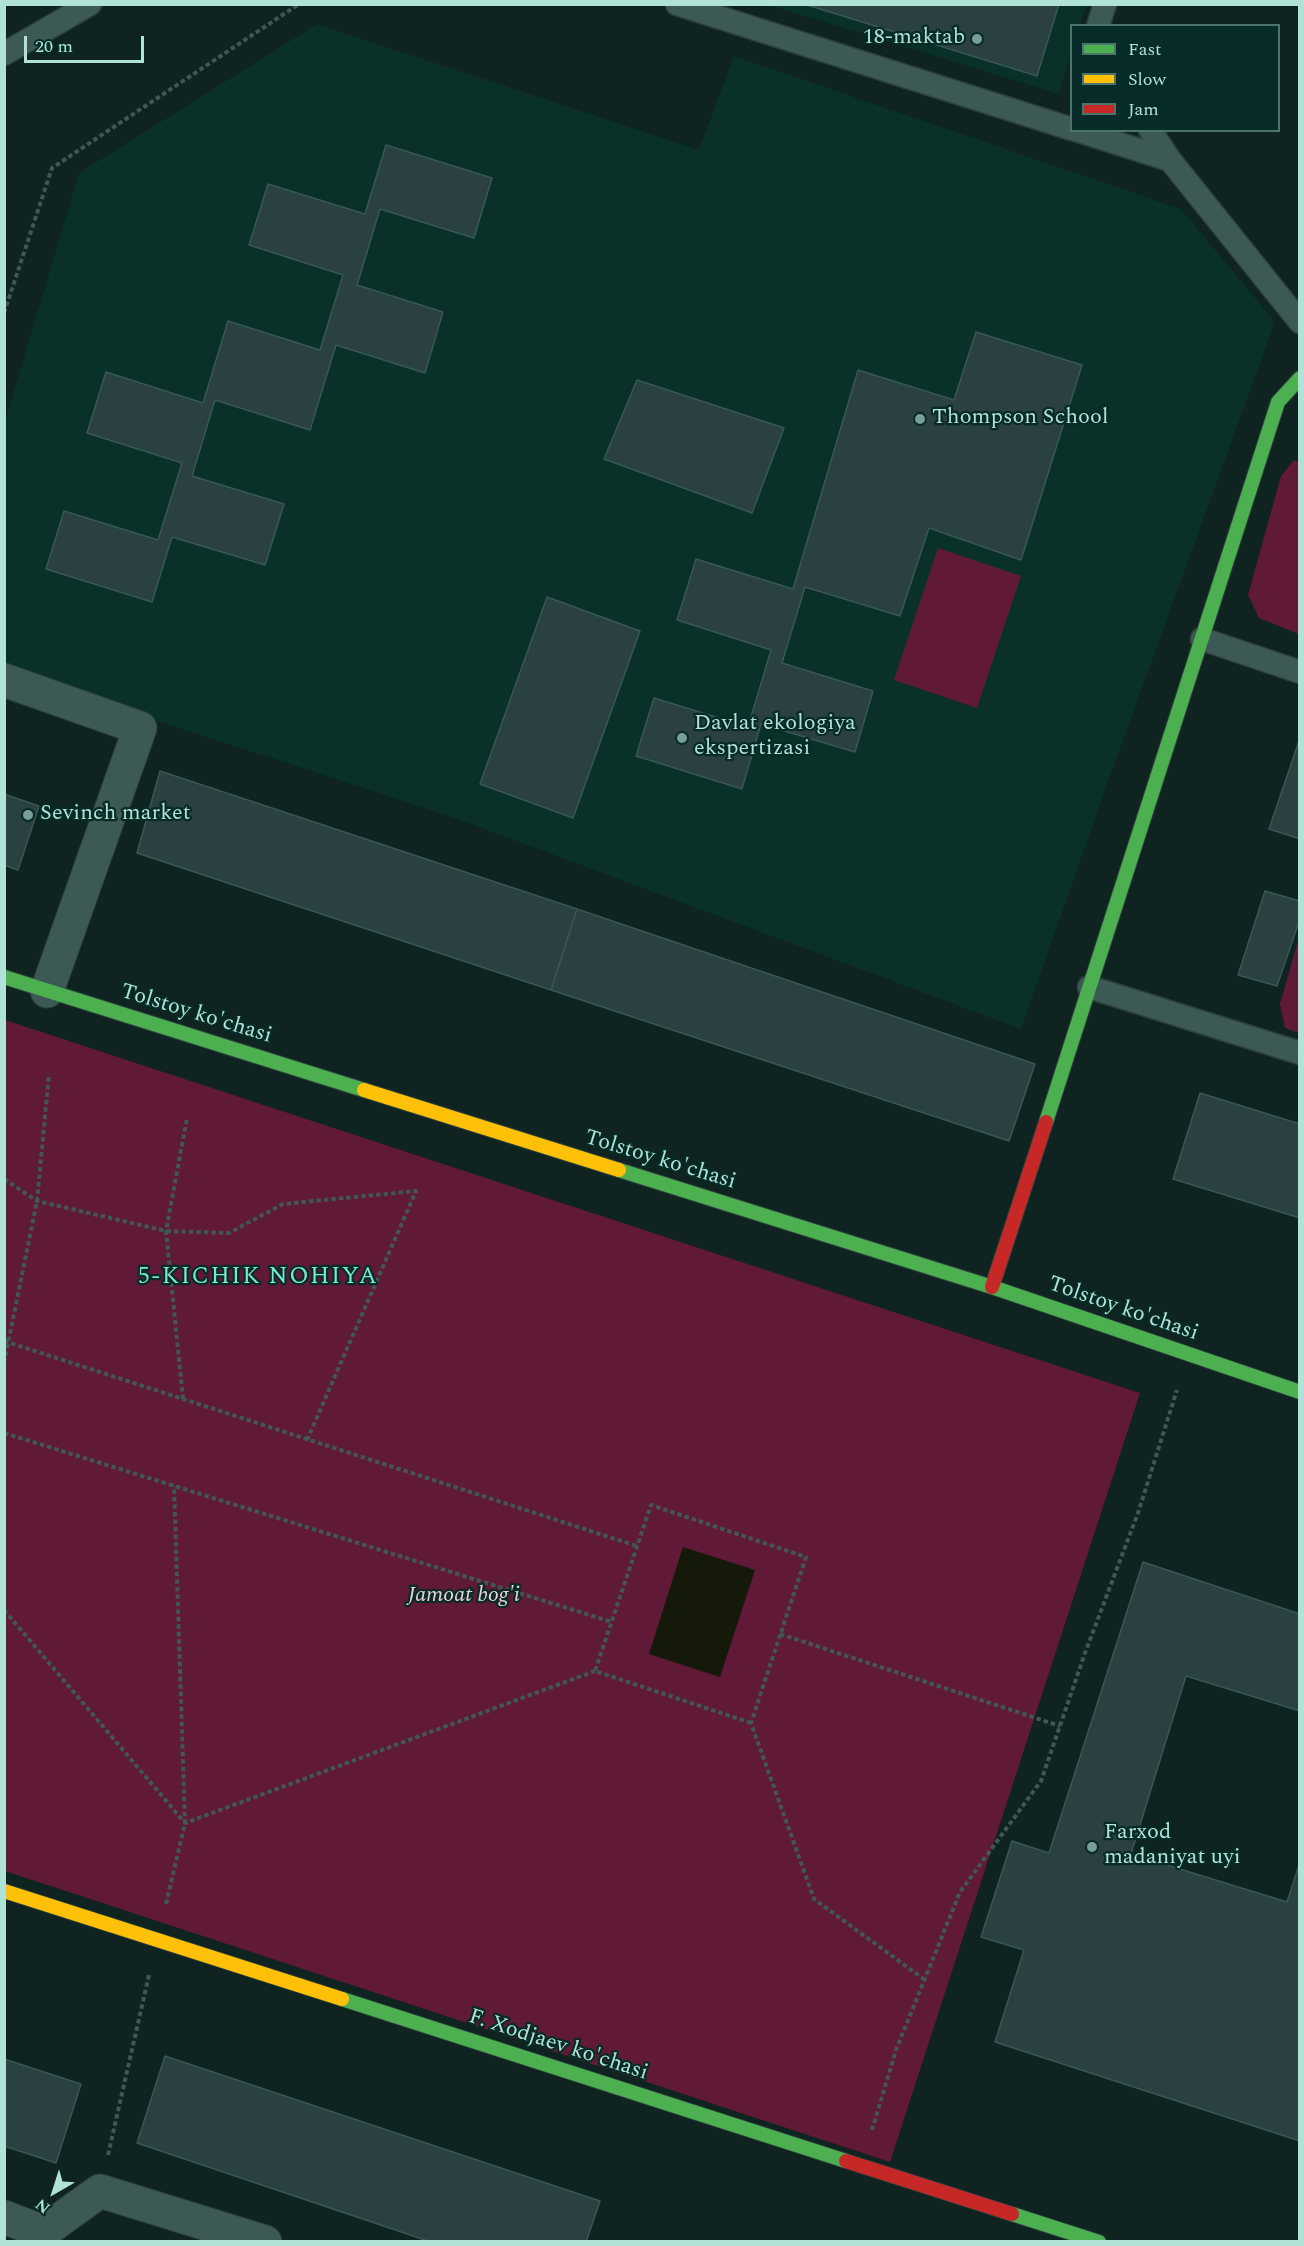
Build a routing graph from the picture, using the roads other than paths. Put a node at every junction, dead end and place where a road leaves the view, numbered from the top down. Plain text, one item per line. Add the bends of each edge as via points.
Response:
1 (90, 4) edge
2 (677, 4) edge
3 (1105, 4) edge
4 (1099, 24) edge
5 (4, 54) edge
6 (1070, 129) edge
7 (1082, 132) edge
8 (1151, 132) edge
9 (1170, 160) junction
10 (1299, 321) edge
11 (1299, 378) edge
12 (1202, 639) junction
13 (1299, 672) edge
14 (4, 680) edge
15 (4, 977) edge
16 (1089, 987) junction
17 (47, 991) junction
18 (1299, 1053) edge
19 (992, 1287) junction
20 (1299, 1392) edge
21 (4, 1891) edge
22 (4, 2217) edge
23 (265, 2241) edge
24 (1099, 2241) edge

1 - 5 lane
2 - 6 lane
3 - 4 lane
7 - 9 lane
8 - 9 lane
9 - 10 lane
11 - 12 street via 1278,402
12 - 13 lane
12 - 16 street
14 - 17 street via 140,728
15 - 17 street, Tolstoy ko'chasi
16 - 18 lane
16 - 19 street
17 - 19 street, Tolstoy ko'chasi
19 - 20 street, Tolstoy ko'chasi
21 - 24 street, F. Xodjaev ko'chasi
22 - 23 street via 43,2232 100,2191

